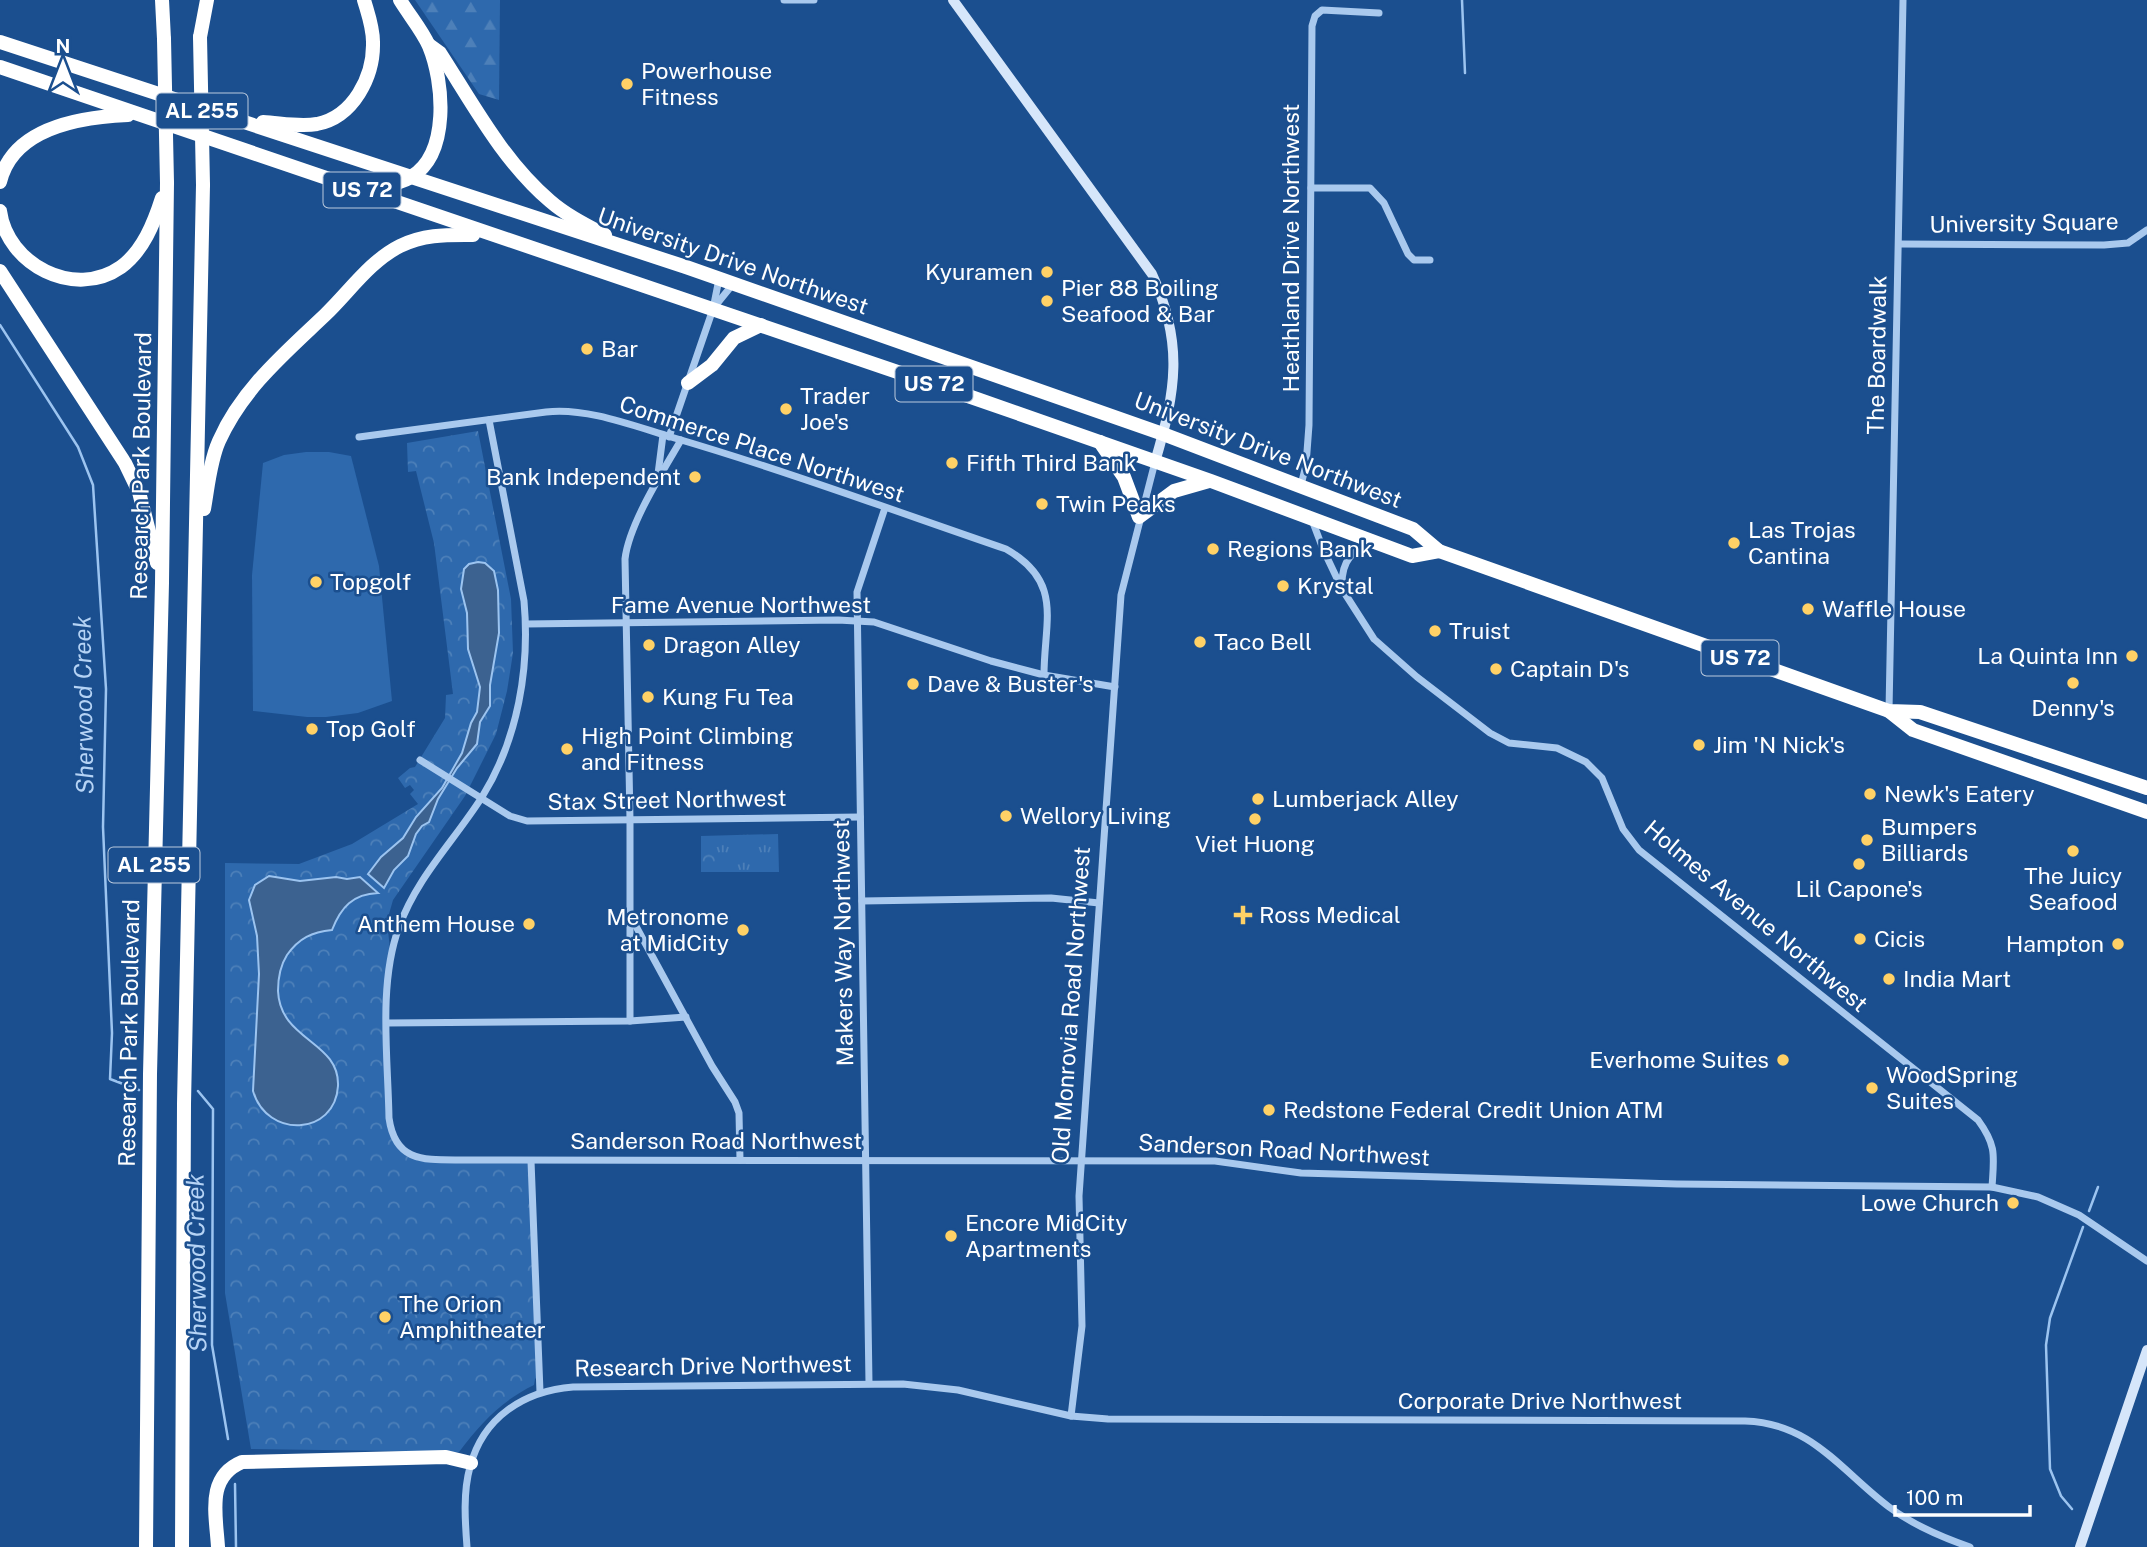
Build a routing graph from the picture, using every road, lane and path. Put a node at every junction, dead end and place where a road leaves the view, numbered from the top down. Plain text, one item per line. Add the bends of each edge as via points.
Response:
1 (162, 0) edge
2 (198, 0) edge
3 (207, 0) edge
4 (364, 0) edge
5 (400, 0) edge
6 (784, 0) edge
7 (814, 0) edge
8 (953, 0) edge
9 (1903, 0) edge
10 (1379, 13) dead end
11 (200, 37) junction
12 (3, 44) edge
13 (429, 45) junction
14 (0, 67) edge
15 (137, 114) junction
16 (242, 120) junction
17 (409, 178) junction
18 (0, 182) edge
19 (167, 183) junction
20 (1311, 188) junction
21 (363, 191) junction
22 (0, 211) edge
23 (2147, 230) edge
24 (487, 235) junction
25 (1899, 244) junction
26 (637, 252) junction
27 (1430, 261) dead end
28 (0, 271) edge
29 (726, 281) junction
30 (713, 309) junction
31 (761, 325) junction
32 (688, 383) junction
33 (489, 420) junction
34 (1163, 434) junction
35 (666, 436) junction
36 (359, 438) dead end
37 (681, 440) junction
38 (1100, 442) junction
39 (1155, 461) junction
40 (658, 478) junction
41 (1211, 481) junction
42 (1301, 485) junction
43 (885, 508) junction
44 (1139, 517) junction
45 (1312, 520) junction
46 (1377, 543) junction
47 (196, 548) junction
48 (1439, 551) junction
49 (162, 583) junction
50 (1342, 589) junction
51 (858, 621) junction
52 (626, 623) junction
53 (526, 624) junction
54 (1044, 675) junction
55 (1115, 687) junction
56 (1889, 711) junction
57 (420, 760) dead end
58 (2147, 788) edge
59 (481, 798) junction
60 (2147, 812) edge
61 (860, 817) junction
62 (630, 820) junction
63 (862, 901) junction
64 (1099, 903) junction
65 (630, 916) junction
66 (686, 1017) junction
67 (630, 1021) junction
68 (387, 1023) junction
69 (866, 1159) junction
70 (740, 1160) junction
71 (1084, 1160) junction
72 (531, 1161) junction
73 (1992, 1187) junction
74 (2147, 1261) edge
75 (2147, 1350) edge
76 (869, 1383) junction
77 (540, 1392) junction
78 (1071, 1416) junction
79 (471, 1463) junction
80 (146, 1547) edge
81 (185, 1547) edge
82 (218, 1547) edge
83 (467, 1547) edge
84 (1970, 1547) edge
85 (2080, 1547) edge

1 - 19 highway, AL 255, bridge
2 - 11 highway, AL 255
3 - 11 highway
4 - 16 highway via 371,24 372,61 350,106 319,124
5 - 13 highway
6 - 7 street
8 - 34 street, Old Monrovia Road Northwest via 1152,274 1172,331 1173,388
9 - 25 street, The Boardwalk
10 - 20 street, Heathland Drive Northwest via 1322,10 1315,16
11 - 47 highway, AL 255, bridge via 203,185
12 - 16 highway, University Drive Northwest / US 72
13 - 17 highway via 440,85 441,121 429,158
13 - 26 highway via 440,53 485,125 534,186 576,219
14 - 15 highway, University Drive Northwest / US 72
15 - 18 highway via 83,120 43,132 18,149
15 - 21 highway, University Drive Northwest / US 72
16 - 17 highway, University Drive Northwest / US 72
17 - 21 highway
17 - 26 highway, University Drive Northwest / US 72
19 - 22 highway via 149,233 135,254 101,276 64,278 33,265 8,237
19 - 49 highway, Research Park Boulevard / AL 255
20 - 27 street via 1370,188 1384,203 1408,254 1414,260
20 - 42 street, Heathland Drive Northwest via 1308,425
21 - 24 highway, University Drive Northwest / US 72
23 - 25 street, University Square via 2128,243 2104,245
24 - 30 highway, University Drive Northwest / US 72
24 - 47 highway via 431,235 397,248 281,355 251,388 218,443
25 - 56 street, The Boardwalk
26 - 29 highway, University Drive Northwest / US 72
28 - 49 highway via 125,463 139,492
29 - 30 street
29 - 30 street
29 - 34 highway, University Drive Northwest / US 72
30 - 31 highway, University Drive Northwest / US 72
30 - 32 street
31 - 32 highway via 734,338 712,365
31 - 38 highway, University Drive Northwest / US 72
32 - 35 street
33 - 35 street, Commerce Place Northwest via 572,411
33 - 36 street, Commerce Place Northwest
33 - 53 street, Sanderson Road Northwest
34 - 39 street, Old Monrovia Road Northwest
34 - 42 highway, University Drive Northwest / US 72
35 - 37 street, Commerce Place Northwest
35 - 40 street
37 - 40 street
37 - 43 street, Commerce Place Northwest
38 - 39 highway, University Drive Northwest / US 72
38 - 44 highway via 1124,477
39 - 41 highway, University Drive Northwest / US 72
39 - 44 street, Old Monrovia Road Northwest
40 - 52 street via 626,551
41 - 44 highway via 1174,491
41 - 45 highway, University Drive Northwest / US 72
42 - 48 highway, University Drive Northwest / US 72 via 1412,529
43 - 51 street, Makers Way Northwest via 857,592
43 - 54 street, Commerce Place Northwest via 1006,550 1035,571 1045,589 1047,610
44 - 55 street, Old Monrovia Road Northwest via 1121,595
45 - 46 highway, University Drive Northwest / US 72
45 - 50 street, Holmes Avenue Northwest
46 - 48 highway, University Drive Northwest / US 72 via 1412,556
46 - 50 street via 1350,556 1343,567
47 - 81 highway, AL 255 via 184,1104
48 - 56 highway, University Drive Northwest / US 72
49 - 80 highway, Research Park Boulevard / AL 255 via 150,1074
50 - 73 street, Holmes Avenue Northwest via 1374,639 1490,733 1509,743 1557,748 1586,762 1602,778 1623,829 1639,850 1978,1120 1991,1137
51 - 52 street, Fame Avenue Northwest
51 - 54 street, Fame Avenue Northwest via 874,622
51 - 61 street, Makers Way Northwest
52 - 53 street, Fame Avenue Northwest
52 - 62 street
53 - 59 street, Sanderson Road Northwest via 516,716
54 - 55 street, Fame Avenue Northwest
55 - 64 street, Old Monrovia Road Northwest
56 - 58 highway, University Drive Northwest / US 72 via 1920,712
56 - 60 highway, University Drive Northwest / US 72 via 1913,730
57 - 59 street, Stax Street Northwest
59 - 62 street, Stax Street Northwest via 527,821
59 - 68 street, Sanderson Road Northwest via 425,875 405,912 391,959
61 - 62 street, Stax Street Northwest
61 - 63 street, Makers Way Northwest
62 - 65 street
63 - 64 street via 1051,898
63 - 69 street, Makers Way Northwest
64 - 71 street, Old Monrovia Road Northwest
65 - 66 street
65 - 67 street
66 - 67 street
66 - 70 street via 735,1102
67 - 68 street
68 - 72 street, Sanderson Road Northwest via 389,1118 398,1145 425,1160
69 - 70 street, Sanderson Road Northwest
69 - 71 street, Sanderson Road Northwest
69 - 76 street, Makers Way Northwest
70 - 72 street, Sanderson Road Northwest
71 - 73 street, Sanderson Road Northwest via 1215,1161 1308,1174
71 - 78 street, Old Monrovia Road Northwest via 1079,1196 1082,1326
72 - 77 street
73 - 74 street via 2038,1197 2079,1215
75 - 85 street
76 - 77 street, Research Drive Northwest via 572,1387
76 - 78 street, Research Drive Northwest via 958,1390
77 - 79 street, Research Drive Northwest via 502,1414 480,1441
78 - 84 street, Corporate Drive Northwest via 1772,1423 1815,1444 1909,1520
79 - 82 highway via 446,1457 242,1461 225,1471 219,1482
79 - 83 street, Research Drive Northwest via 466,1486

